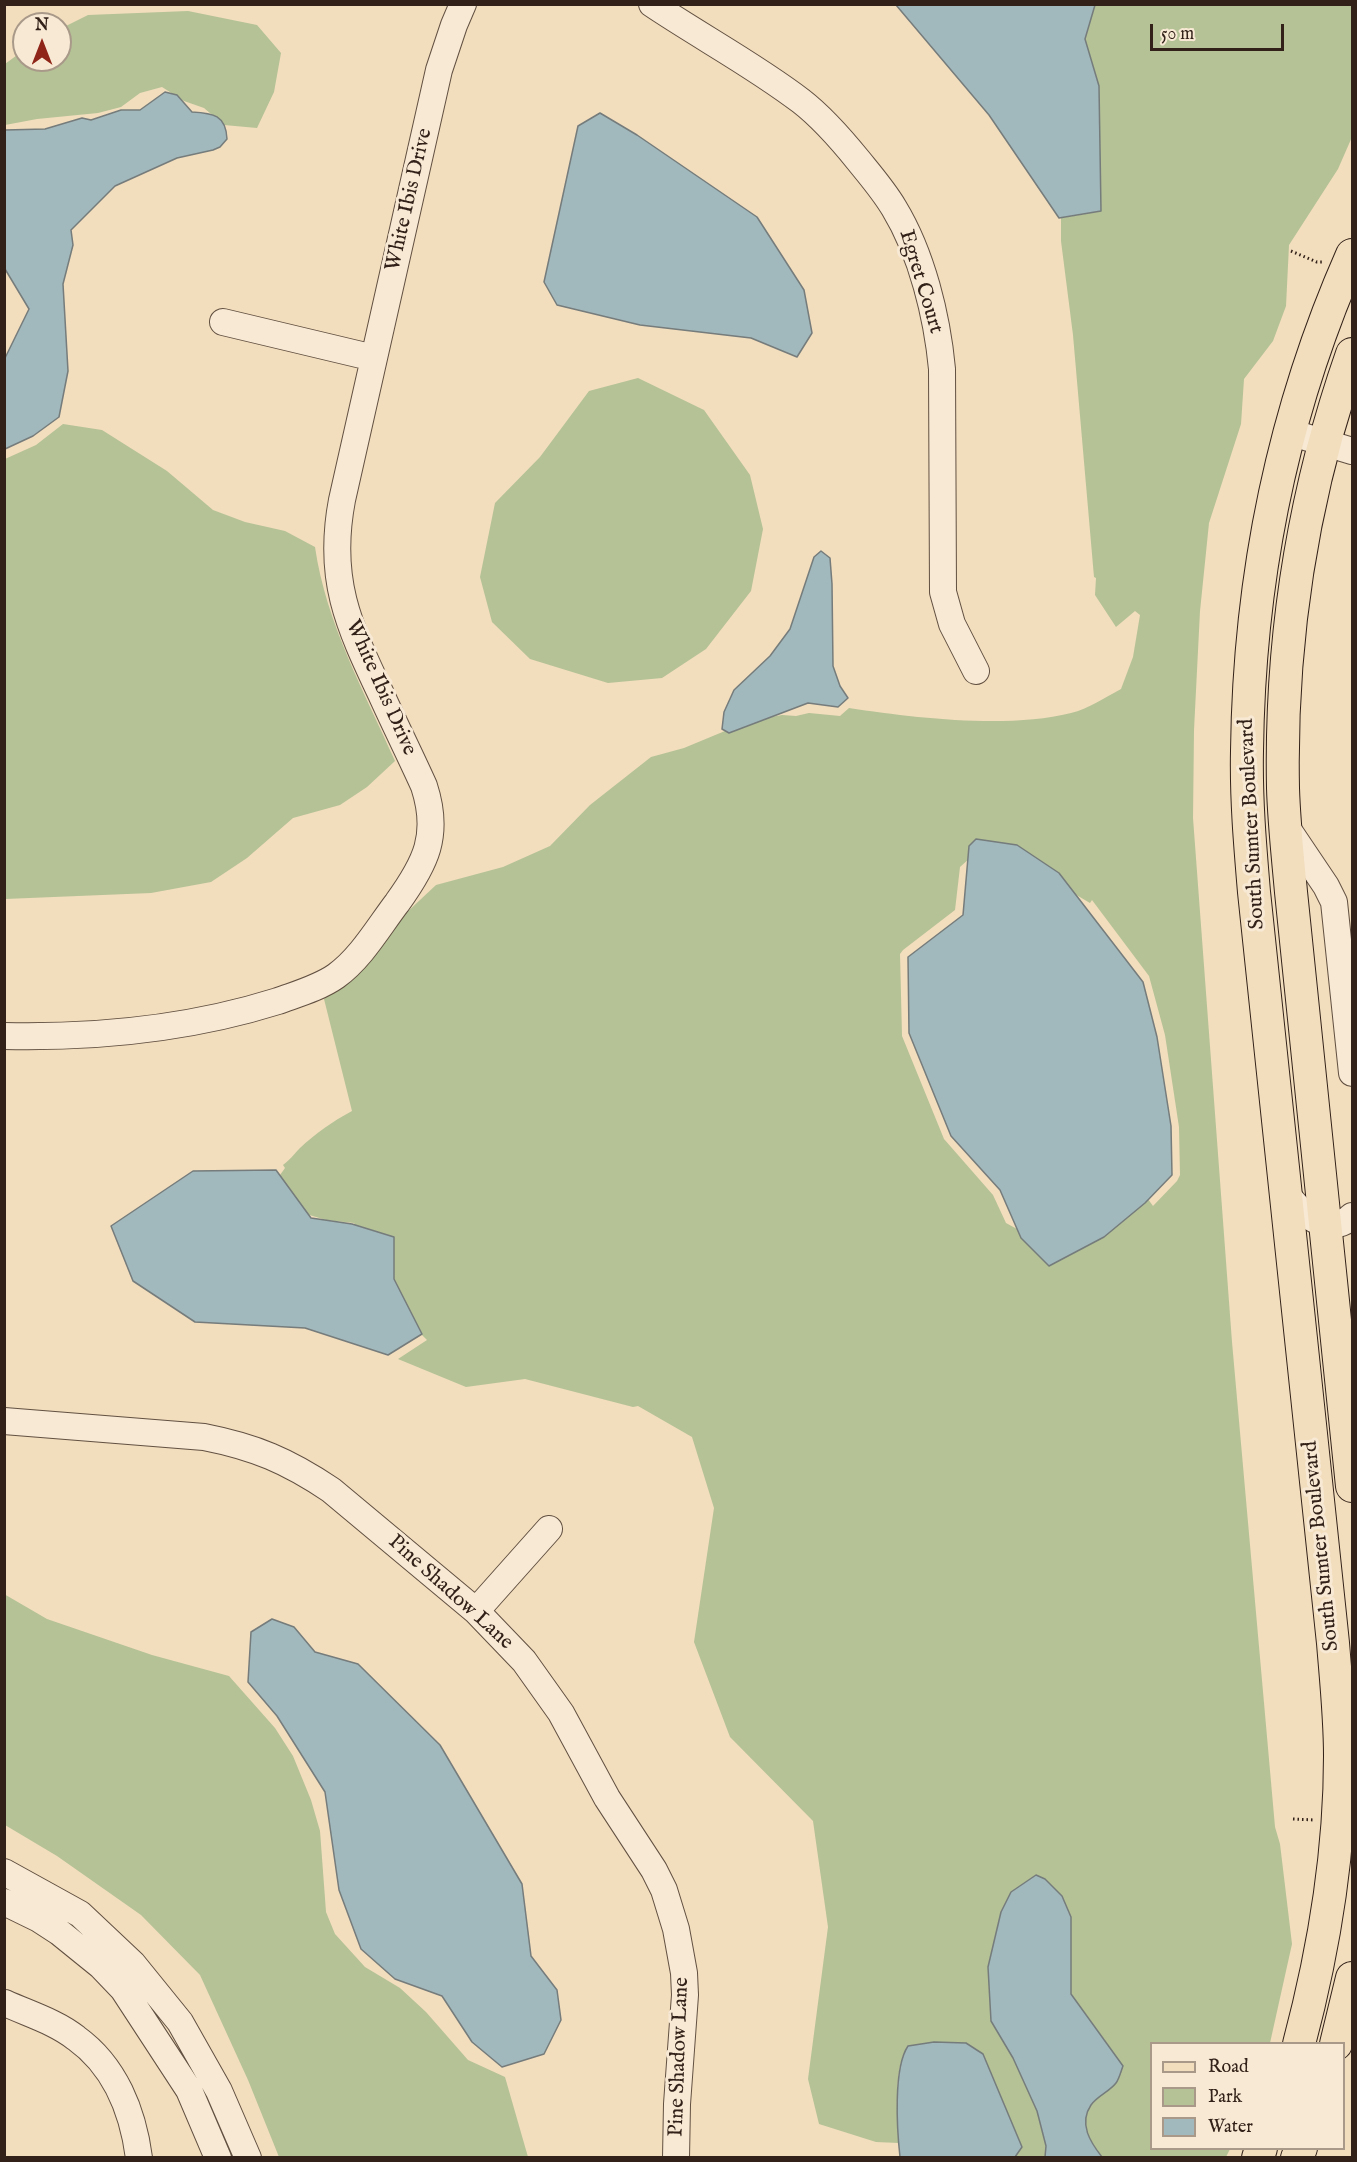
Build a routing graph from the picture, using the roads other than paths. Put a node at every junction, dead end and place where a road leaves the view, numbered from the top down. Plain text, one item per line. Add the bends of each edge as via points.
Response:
1 (463, 4) edge
2 (652, 4) edge
3 (1349, 262) edge
4 (223, 322) dead end
5 (1353, 354) edge
6 (374, 357) junction
7 (1289, 432) junction
8 (1339, 447) edge
9 (976, 670) dead end
10 (1285, 824) junction
11 (4, 1036) edge
12 (1353, 1073) edge
13 (1285, 1190) junction
14 (1338, 1220) edge
15 (4, 1421) edge
16 (1353, 1486) edge
17 (549, 1529) dead end
18 (476, 1611) junction
19 (1344, 1856) edge
20 (4, 1872) edge
21 (4, 1902) edge
22 (1353, 1978) edge
23 (5, 2004) edge
24 (1299, 2042) edge
25 (1336, 2042) edge
26 (140, 2157) edge
27 (218, 2157) edge
28 (248, 2157) edge
29 (676, 2157) edge

1 - 6 street, White Ibis Drive via 439,70
2 - 9 street, Egret Court via 817,114 882,190 904,226 926,288 940,348 943,592 952,624
3 - 7 main road, South Sumter Boulevard
4 - 6 street
5 - 8 main road, South Sumter Boulevard
6 - 11 street, White Ibis Drive via 338,523 337,564 351,628 428,800 430,840 419,870 351,962 334,978 315,987 265,1005 156,1028 74,1036
7 - 8 street
7 - 13 main road, South Sumter Boulevard via 1259,581 1250,660 1247,753 1254,892
8 - 10 main road, South Sumter Boulevard via 1304,531 1289,630 1283,737
10 - 12 street, South Sumter Boulevard via 1334,902
10 - 14 main road, South Sumter Boulevard
13 - 14 street via 1298,1208
13 - 19 main road, South Sumter Boulevard via 1337,1694
14 - 16 main road, South Sumter Boulevard
15 - 18 street, Pine Shadow Lane via 204,1437 277,1458 331,1490
17 - 18 street
18 - 29 street, Pine Shadow Lane via 543,1685 664,1890 681,1951 685,1984
19 - 24 main road, South Sumter Boulevard
20 - 28 street via 80,1914 133,1964 180,2022 219,2091
21 - 27 street via 59,1932 123,1989 189,2090
22 - 25 main road
23 - 26 street via 61,2028 92,2050 126,2101

